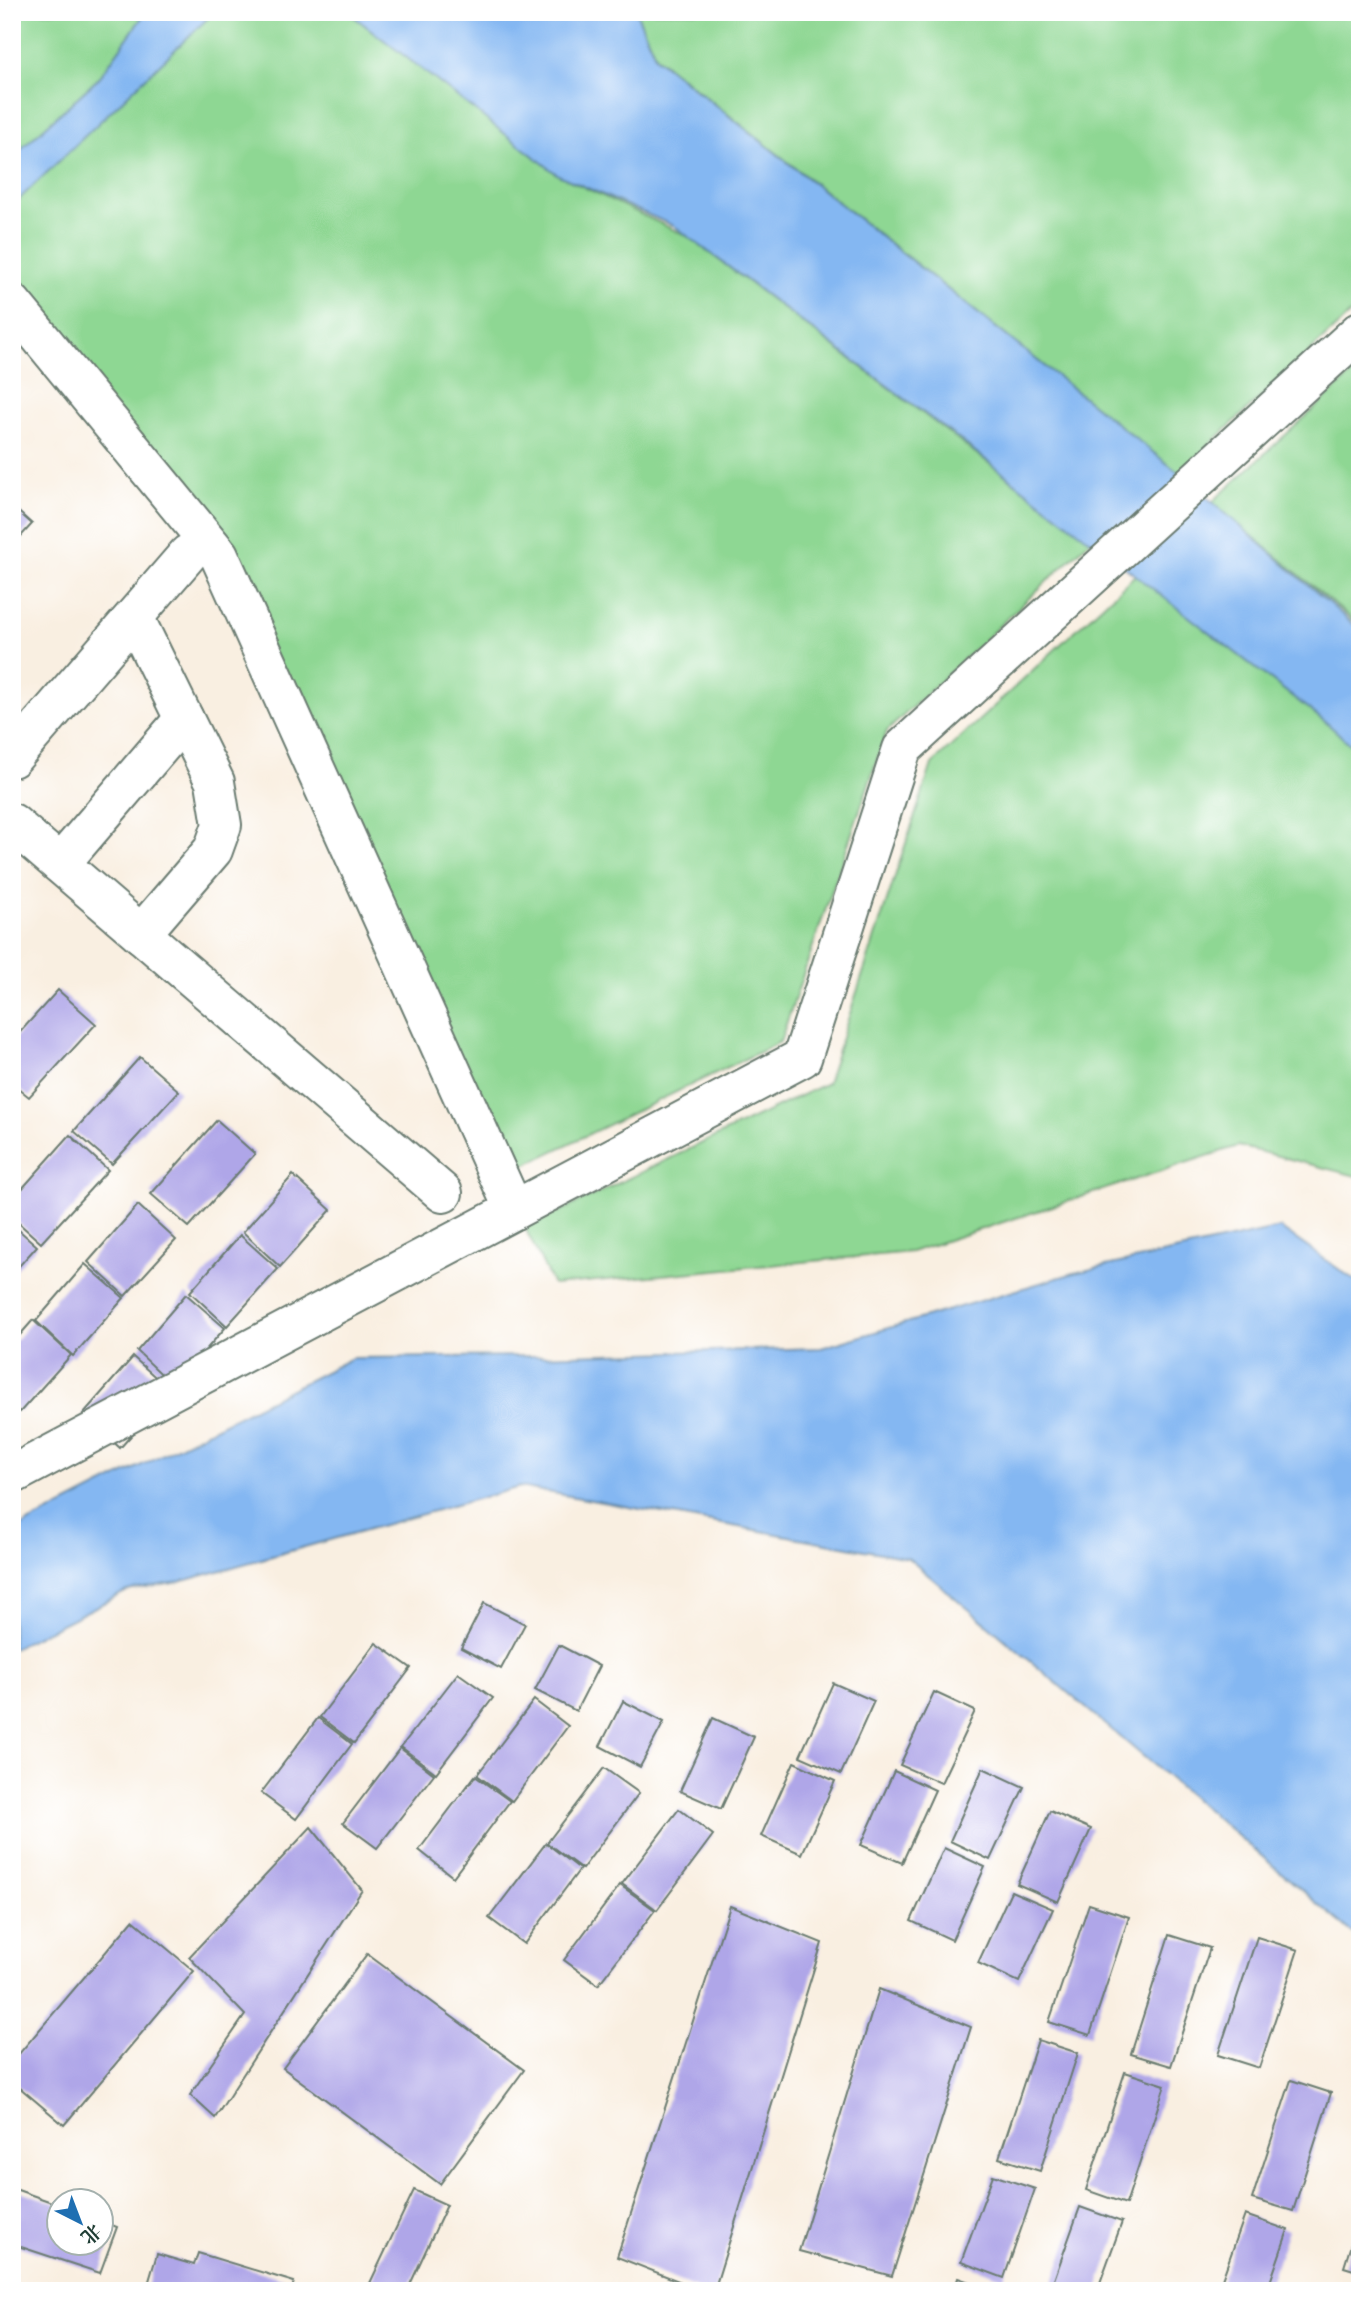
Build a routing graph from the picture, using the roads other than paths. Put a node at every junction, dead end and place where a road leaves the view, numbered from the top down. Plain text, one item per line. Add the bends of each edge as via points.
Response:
1 (12, 303) edge
2 (1360, 331) edge
3 (188, 554) dead end
4 (134, 617) junction
5 (184, 719) junction
6 (12, 758) edge
7 (12, 823) edge
8 (60, 864) junction
9 (141, 934) junction
10 (443, 1192) dead end
11 (514, 1210) junction
12 (12, 1475) edge

1 - 11 street via 219,555
2 - 11 street via 902,749 802,1058
3 - 4 street
4 - 5 street
4 - 6 street
5 - 8 street
5 - 9 street via 215,782 222,825 213,850
7 - 8 street
8 - 9 street
9 - 10 street
11 - 12 street

